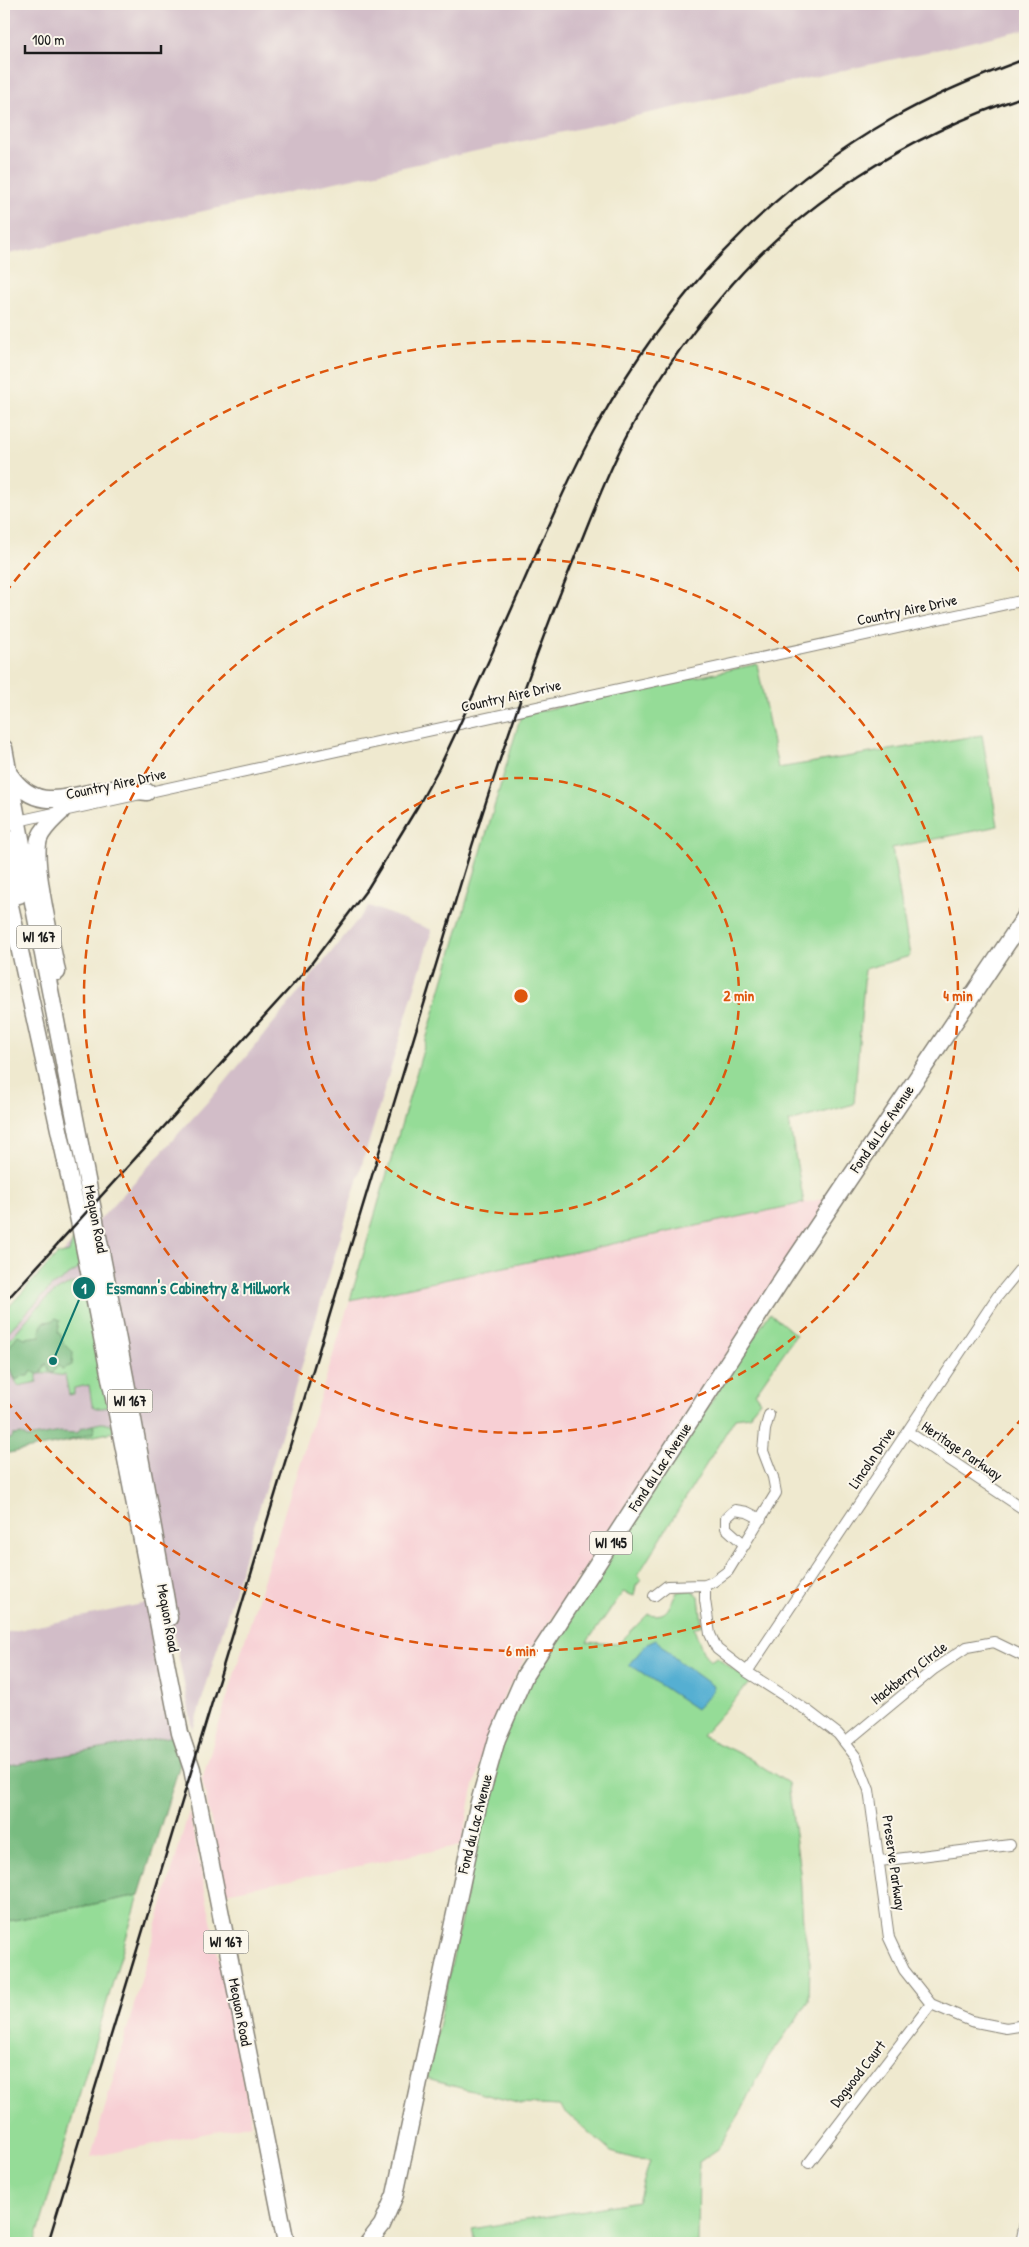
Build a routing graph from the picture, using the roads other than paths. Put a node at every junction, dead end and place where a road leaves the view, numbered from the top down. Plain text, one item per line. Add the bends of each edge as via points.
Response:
1 (1025, 600) edge
2 (4, 748) edge
3 (8, 772) junction
4 (147, 792) junction
5 (4, 810) edge
6 (61, 812) junction
7 (10, 823) edge
8 (4, 835) edge
9 (4, 883) edge
10 (1025, 917) edge
11 (63, 1053) junction
12 (70, 1088) junction
13 (1025, 1264) edge
14 (769, 1415) dead end
15 (908, 1432) junction
16 (1025, 1510) edge
17 (761, 1519) junction
18 (744, 1545) junction
19 (705, 1585) junction
20 (654, 1596) dead end
21 (1025, 1656) edge
22 (747, 1672) junction
23 (845, 1743) junction
24 (187, 1751) junction
25 (1010, 1845) dead end
26 (880, 1861) junction
27 (931, 2004) junction
28 (1025, 2025) edge
29 (809, 2162) dead end
30 (1025, 2223) edge
31 (286, 2243) edge
32 (368, 2243) edge
33 (1021, 2243) edge

1 - 4 street, Country Aire Drive
2 - 3 main road, Mequon Road / WI 167
3 - 4 main road via 22,790 38,798 52,800 113,789
3 - 7 main road, Mequon Road / WI 167
4 - 6 street, Country Aire Drive
5 - 7 main road
6 - 7 street, Country Aire Drive
6 - 12 main road via 45,828 38,850 42,890 66,1016 72,1065
7 - 11 main road, Mequon Road / WI 167
8 - 11 main road via 30,951
9 - 24 main road, Mequon Road / WI 167 via 79,1220 180,1733
10 - 32 main road, Fond du Lac Avenue / WI 145 via 790,1267 525,1675 497,1739 478,1806 395,2194 382,2225
11 - 12 main road, Mequon Road / WI 167
12 - 24 main road, Mequon Road / WI 167 via 164,1590 188,1732
13 - 15 street, Lincoln Drive via 996,1297
14 - 17 street via 762,1444 776,1493
15 - 16 street, Heritage Parkway
15 - 22 street, Lincoln Drive
17 - 18 street
17 - 18 street via 735,1510 726,1518 726,1528
18 - 19 street via 728,1571
19 - 20 street via 667,1586
19 - 22 street, Preserve Parkway via 712,1642 723,1656
21 - 23 street, Hackberry Circle via 994,1642 968,1647 934,1669
22 - 23 street, Preserve Parkway via 808,1711
23 - 26 street, Preserve Parkway via 856,1757 869,1790
24 - 31 main road, Mequon Road / WI 167
25 - 26 street
26 - 27 street, Preserve Parkway via 889,1938 904,1970
27 - 28 street, Preserve Parkway via 971,2022 1006,2028
27 - 29 street, Dogwood Court
30 - 33 street

